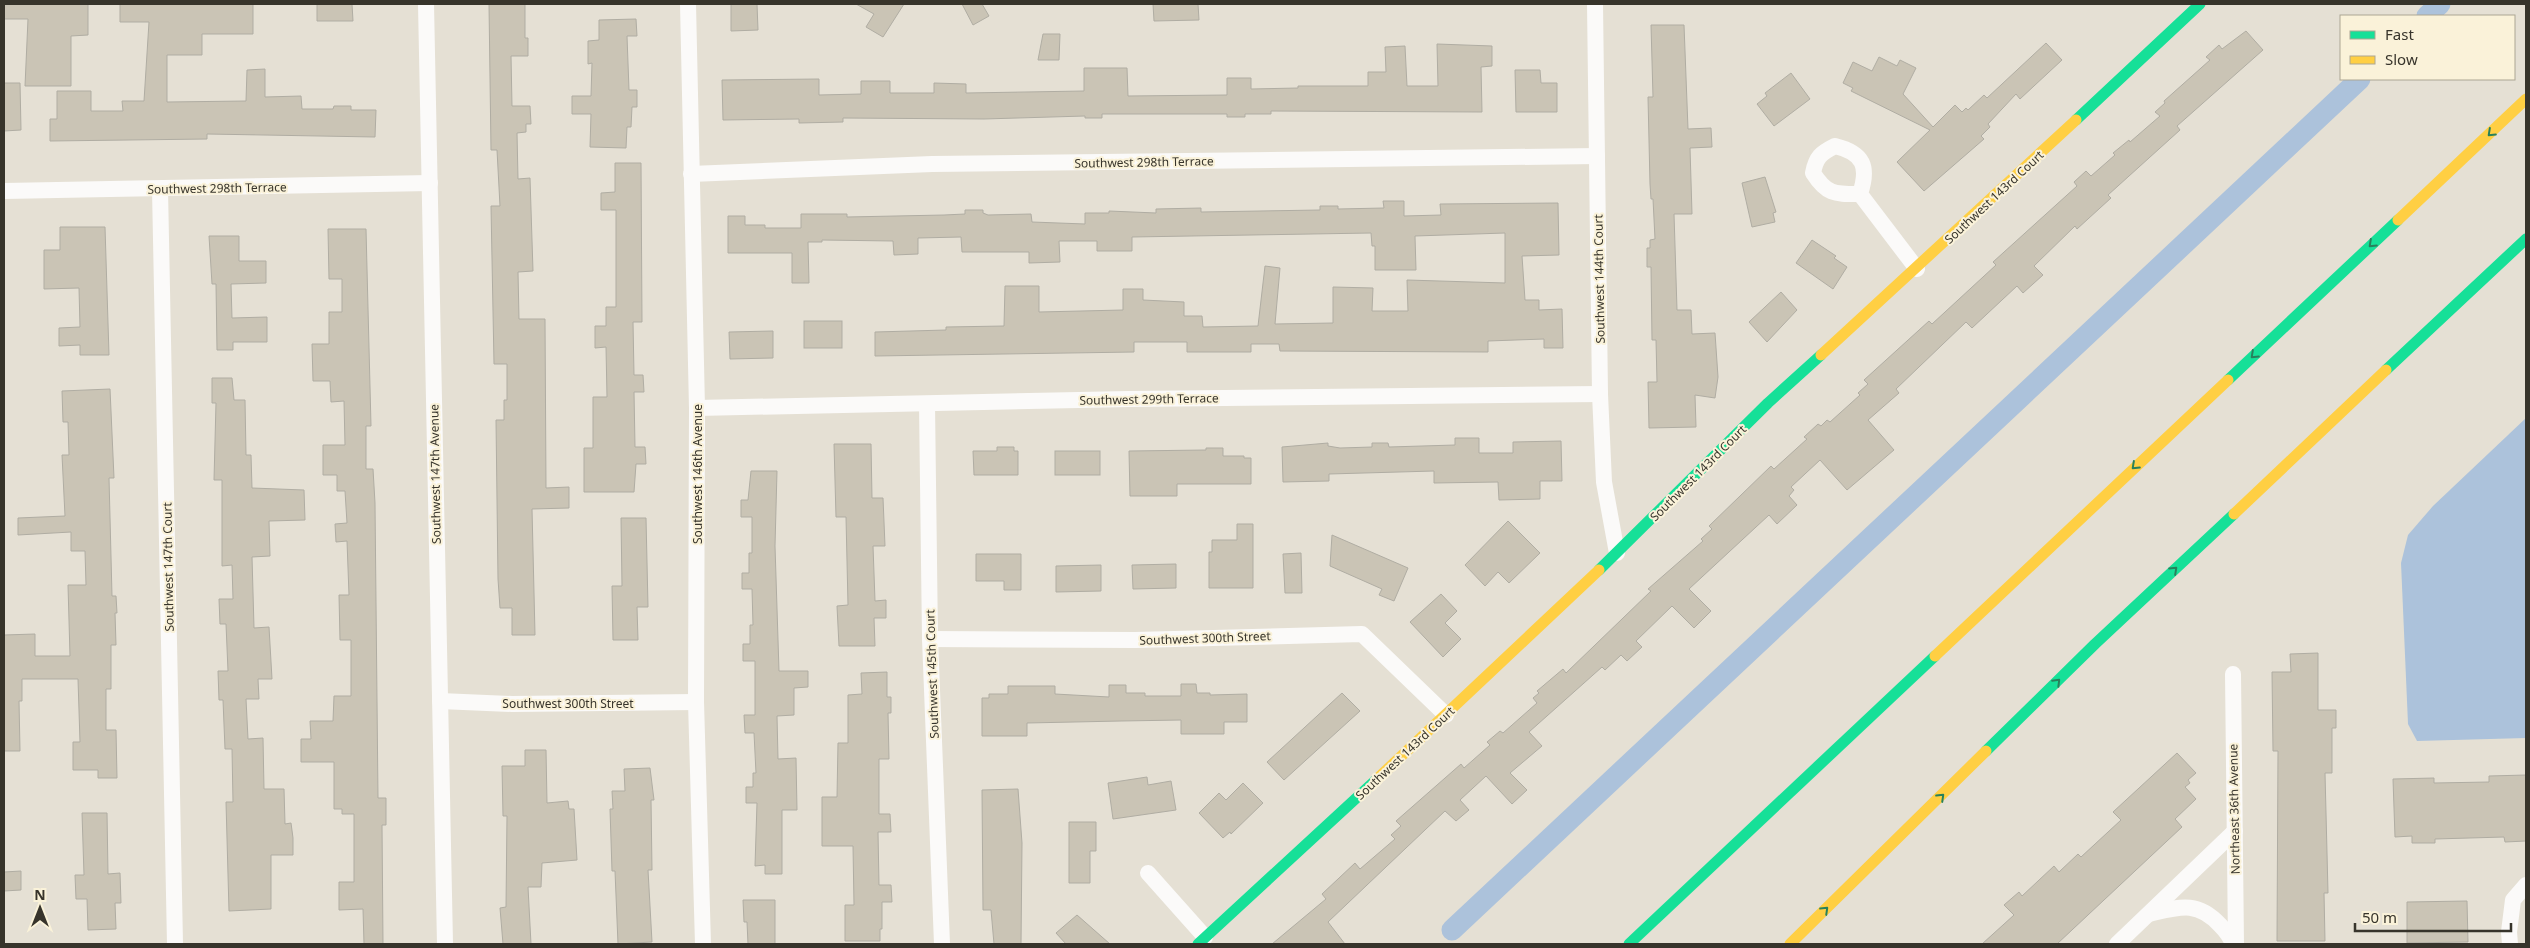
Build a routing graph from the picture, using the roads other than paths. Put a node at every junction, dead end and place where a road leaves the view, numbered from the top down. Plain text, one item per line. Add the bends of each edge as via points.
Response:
1 (426, 4) edge
2 (688, 4) edge
3 (1595, 4) edge
4 (2200, 4) edge
5 (2526, 99) edge
6 (1597, 156) junction
7 (691, 174) junction
8 (430, 183) junction
9 (160, 190) junction
10 (4, 191) edge
11 (1860, 194) dead end
12 (2526, 239) edge
13 (1917, 269) junction
14 (1600, 394) junction
15 (928, 404) junction
16 (697, 408) junction
17 (1617, 553) junction
18 (930, 639) junction
19 (2233, 674) dead end
20 (440, 700) junction
21 (696, 702) junction
22 (1446, 715) junction
23 (2235, 831) junction
24 (1148, 873) dead end
25 (2526, 884) edge
26 (2149, 914) junction
27 (1201, 941) edge
28 (175, 944) edge
29 (445, 944) edge
30 (703, 944) edge
31 (942, 944) edge
32 (1629, 944) edge
33 (1790, 944) edge
34 (2117, 944) edge
35 (2234, 944) edge
36 (2510, 944) edge

1 - 8 street, Southwest 147th Avenue
2 - 7 street, Southwest 146th Avenue
3 - 6 street, Southwest 144th Court
4 - 13 main road, Southwest 143rd Court
5 -> 32 main road
6 - 7 street, Southwest 298th Terrace via 932,164
6 - 14 street, Southwest 144th Court
7 - 16 street, Southwest 146th Avenue
8 - 9 street, Southwest 298th Terrace
8 - 20 street, Southwest 147th Avenue
9 - 10 street, Southwest 298th Terrace
9 - 28 street, Southwest 147th Court
11 - 13 street
33 -> 12 main road via 2095,644
13 - 17 main road, Southwest 143rd Court via 1768,403
14 - 15 street, Southwest 299th Terrace
14 - 17 street, Southwest 144th Court via 1604,482
15 - 16 street, Southwest 299th Terrace
15 - 18 street, Southwest 145th Court
16 - 21 street, Southwest 146th Avenue
17 - 22 main road, Southwest 143rd Court
18 - 22 street, Southwest 300th Street via 1135,640 1362,634
18 - 31 street, Southwest 145th Court
19 - 23 street, Northeast 36th Avenue
20 - 21 street, Southwest 300th Street via 512,704
20 - 29 street, Southwest 147th Avenue
21 - 30 street, Southwest 146th Avenue
22 - 27 main road, Southwest 143rd Court
23 - 26 street
23 - 35 street, Northeast 36th Avenue
24 - 27 street
25 - 36 street via 2513,900
26 - 34 street
26 - 35 street via 2181,906 2202,909

